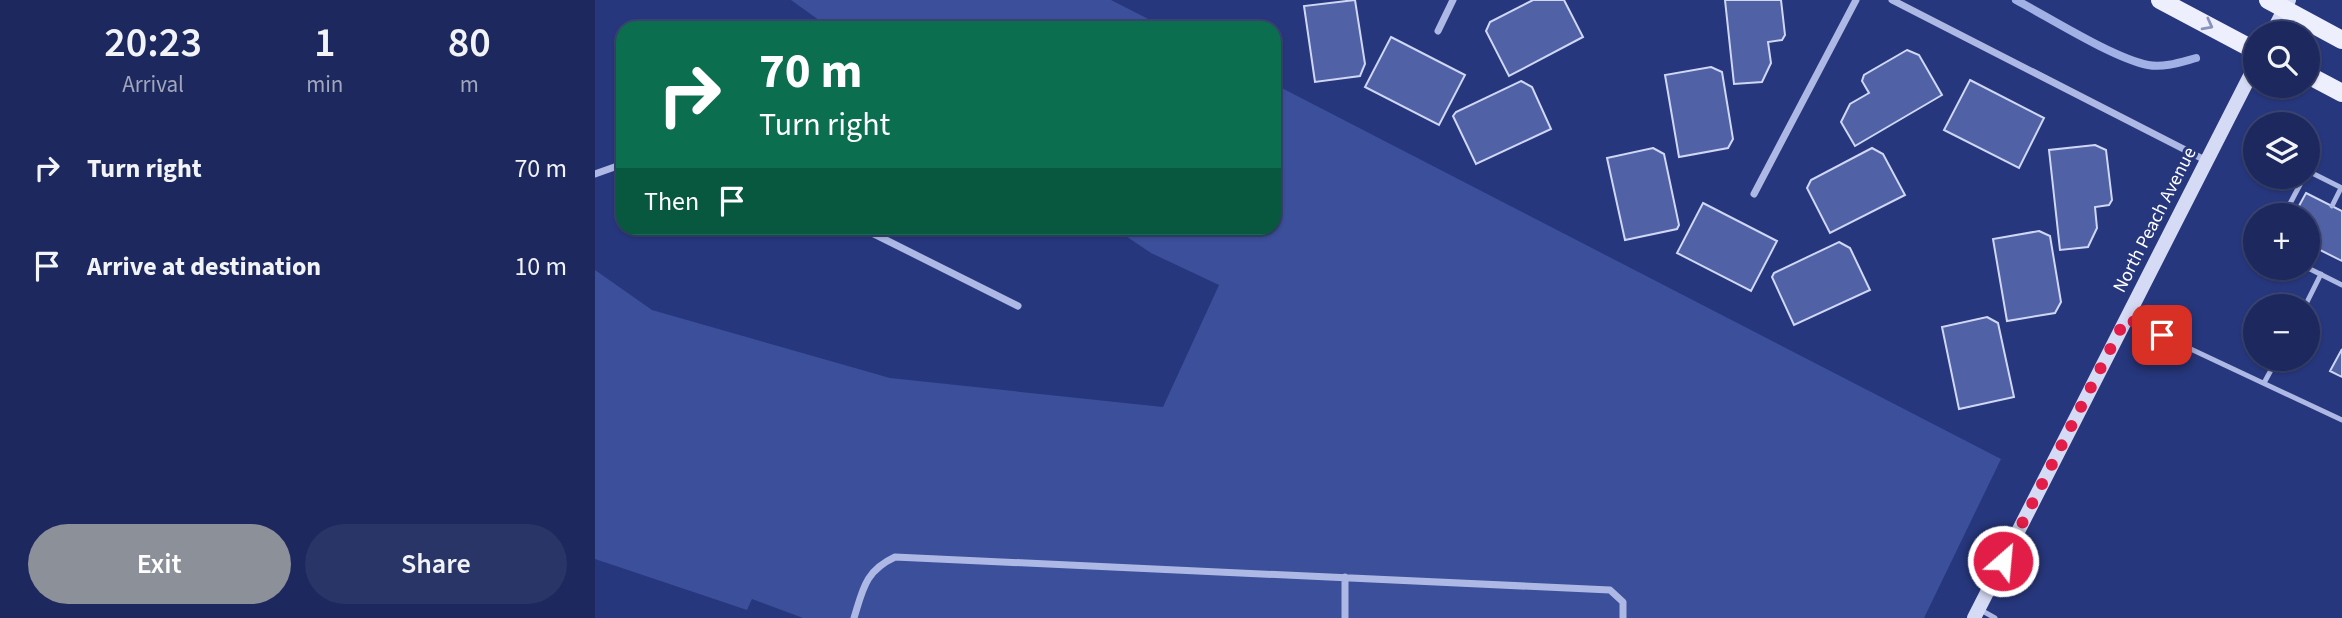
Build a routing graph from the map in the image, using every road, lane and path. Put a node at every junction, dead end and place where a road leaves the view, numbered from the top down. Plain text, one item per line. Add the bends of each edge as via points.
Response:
1 (1453, 0) edge
2 (1856, 0) edge
3 (1892, 0) edge
4 (2160, 0) edge
5 (2268, 0) edge
6 (2287, 4) edge
7 (2278, 21) edge
8 (1438, 31) dead end
9 (2342, 40) edge
10 (2243, 44) edge
11 (2320, 81) edge
12 (2243, 90) edge
13 (2342, 93) edge
14 (2207, 161) junction
15 (616, 166) edge
16 (595, 174) edge
17 (2320, 177) edge
18 (2342, 188) edge
19 (1754, 194) dead end
20 (2332, 206) dead end
21 (876, 235) edge
22 (2321, 274) joint
23 (2341, 282) edge
24 (2311, 294) edge
25 (1018, 306) dead end
26 (2126, 318) junction
27 (2270, 371) edge
28 (2264, 383) junction
29 (2342, 420) edge
30 (1345, 577) junction
31 (1976, 614) edge
32 (854, 618) edge
33 (1345, 618) edge
34 (1623, 618) edge
35 (1996, 618) edge

1 - 8 street
2 - 19 street
3 - 14 street
4 -> 10 main road
5 - 6 main road
6 - 7 main road
6 - 9 main road
11 - 13 main road
12 - 14 main road, North Peach Avenue
14 - 26 main road, North Peach Avenue
15 - 16 street
17 - 18 lane
18 - 20 lane
21 - 25 street
22 - 23 lane
22 - 24 lane
26 - 28 lane
26 - 31 main road, North Peach Avenue
27 - 28 lane
28 - 29 lane
30 - 32 street via 895,557 877,566 865,583
30 - 33 street
30 - 34 street via 1610,590 1622,602
31 - 35 lane

